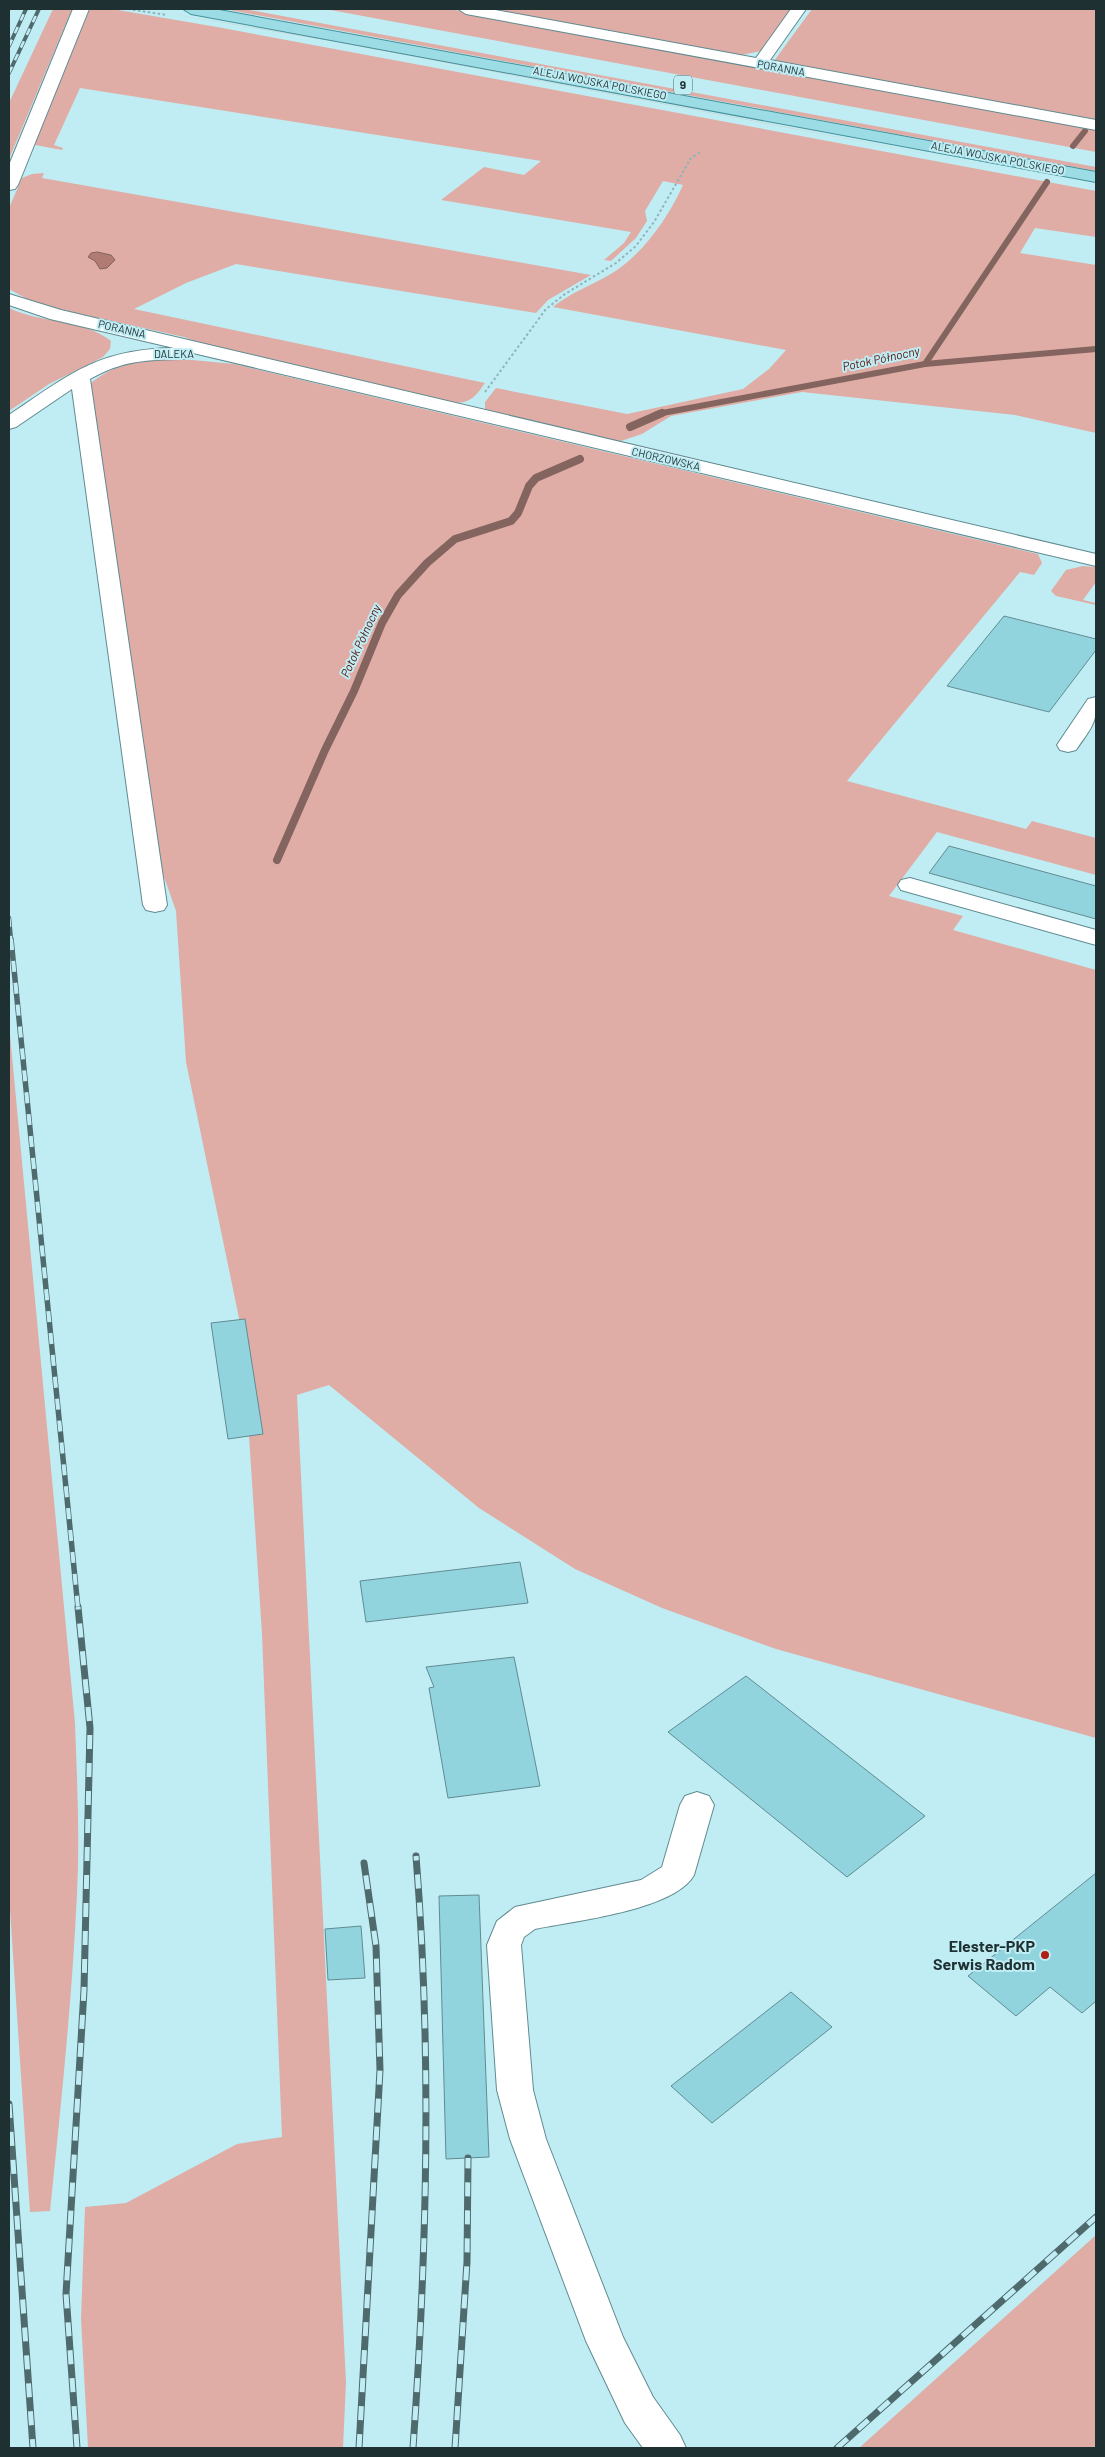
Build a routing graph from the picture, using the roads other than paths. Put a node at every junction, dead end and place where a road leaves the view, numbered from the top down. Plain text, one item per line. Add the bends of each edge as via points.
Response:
1 (81, 9) edge
2 (191, 9) edge
3 (270, 9) edge
4 (466, 9) edge
5 (799, 9) edge
6 (759, 64) junction
7 (1096, 125) edge
8 (1096, 162) edge
9 (1096, 177) edge
10 (9, 185) edge
11 (9, 299) edge
12 (123, 329) junction
13 (236, 358) junction
14 (112, 361) junction
15 (80, 378) junction
16 (9, 423) edge
17 (1096, 560) edge
18 (1096, 704) edge
19 (1068, 745) dead end
20 (910, 885) dead end
21 (154, 905) dead end
22 (1096, 938) edge
23 (697, 1805) dead end
24 (666, 2448) edge

1 - 10 street
2 - 9 main road, ALEJA WOJSKA POLSKIEGO / 9
3 - 8 main road, ALEJA WOJSKA POLSKIEGO / 9
4 - 6 street, PORANNA
5 - 6 street
6 - 7 street, PORANNA
11 - 12 street, PORANNA via 56,315
12 - 13 street, PORANNA
12 - 14 street, DALEKA via 124,348
13 - 14 street, DALEKA via 180,353
13 - 17 street, CHORZOWSKA
14 - 15 street, DALEKA
15 - 16 street, DALEKA
15 - 21 street
18 - 19 street
20 - 22 street
23 - 24 street via 677,1875 666,1883 648,1892 527,1917 513,1924 505,1934 504,1945 515,2090 528,2139 605,2341 639,2410

